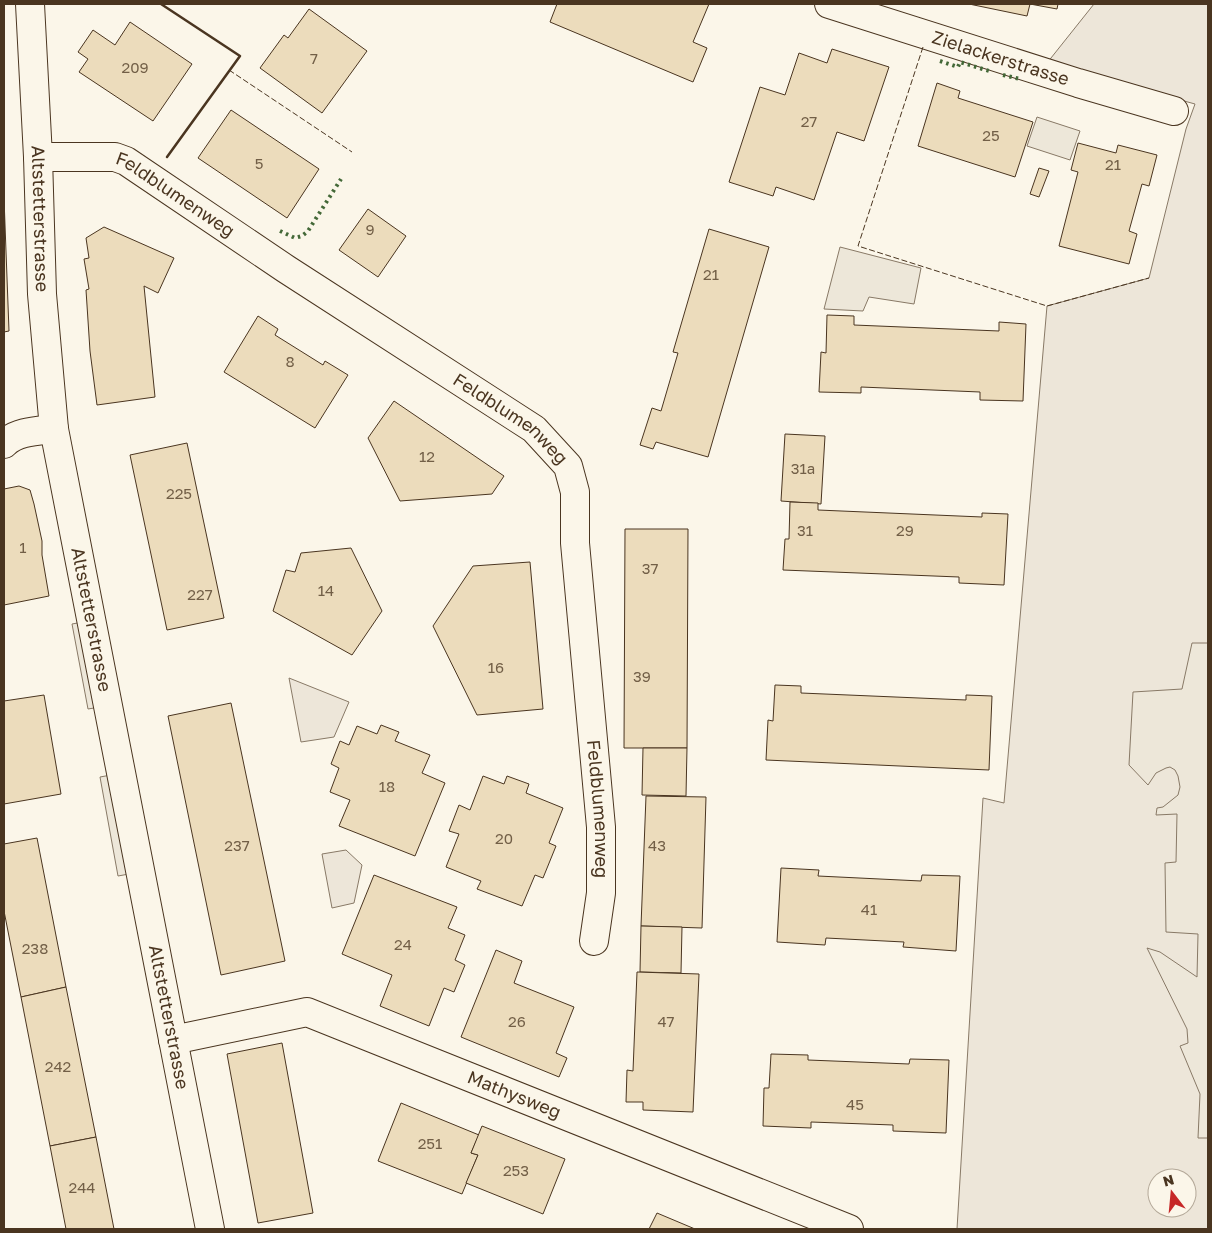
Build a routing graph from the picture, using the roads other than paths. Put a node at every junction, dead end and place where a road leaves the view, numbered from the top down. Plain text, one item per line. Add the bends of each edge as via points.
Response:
1 (30, 4) edge
2 (829, 4) edge
3 (1174, 111) dead end
4 (38, 157) junction
5 (54, 429) junction
6 (4, 444) edge
7 (594, 941) dead end
8 (173, 1040) junction
9 (210, 1229) edge
10 (849, 1229) edge

1 - 4 street, Altstetterstrasse
2 - 3 street, Zielackerstrasse
4 - 5 street, Altstetterstrasse via 42,294
4 - 7 street, Feldblumenweg via 105,156 126,161 534,429 568,466 575,492 575,543 601,827 602,893
5 - 6 street via 27,432
5 - 8 street, Altstetterstrasse
8 - 9 street, Altstetterstrasse
8 - 10 street, Mathysweg via 307,1012

